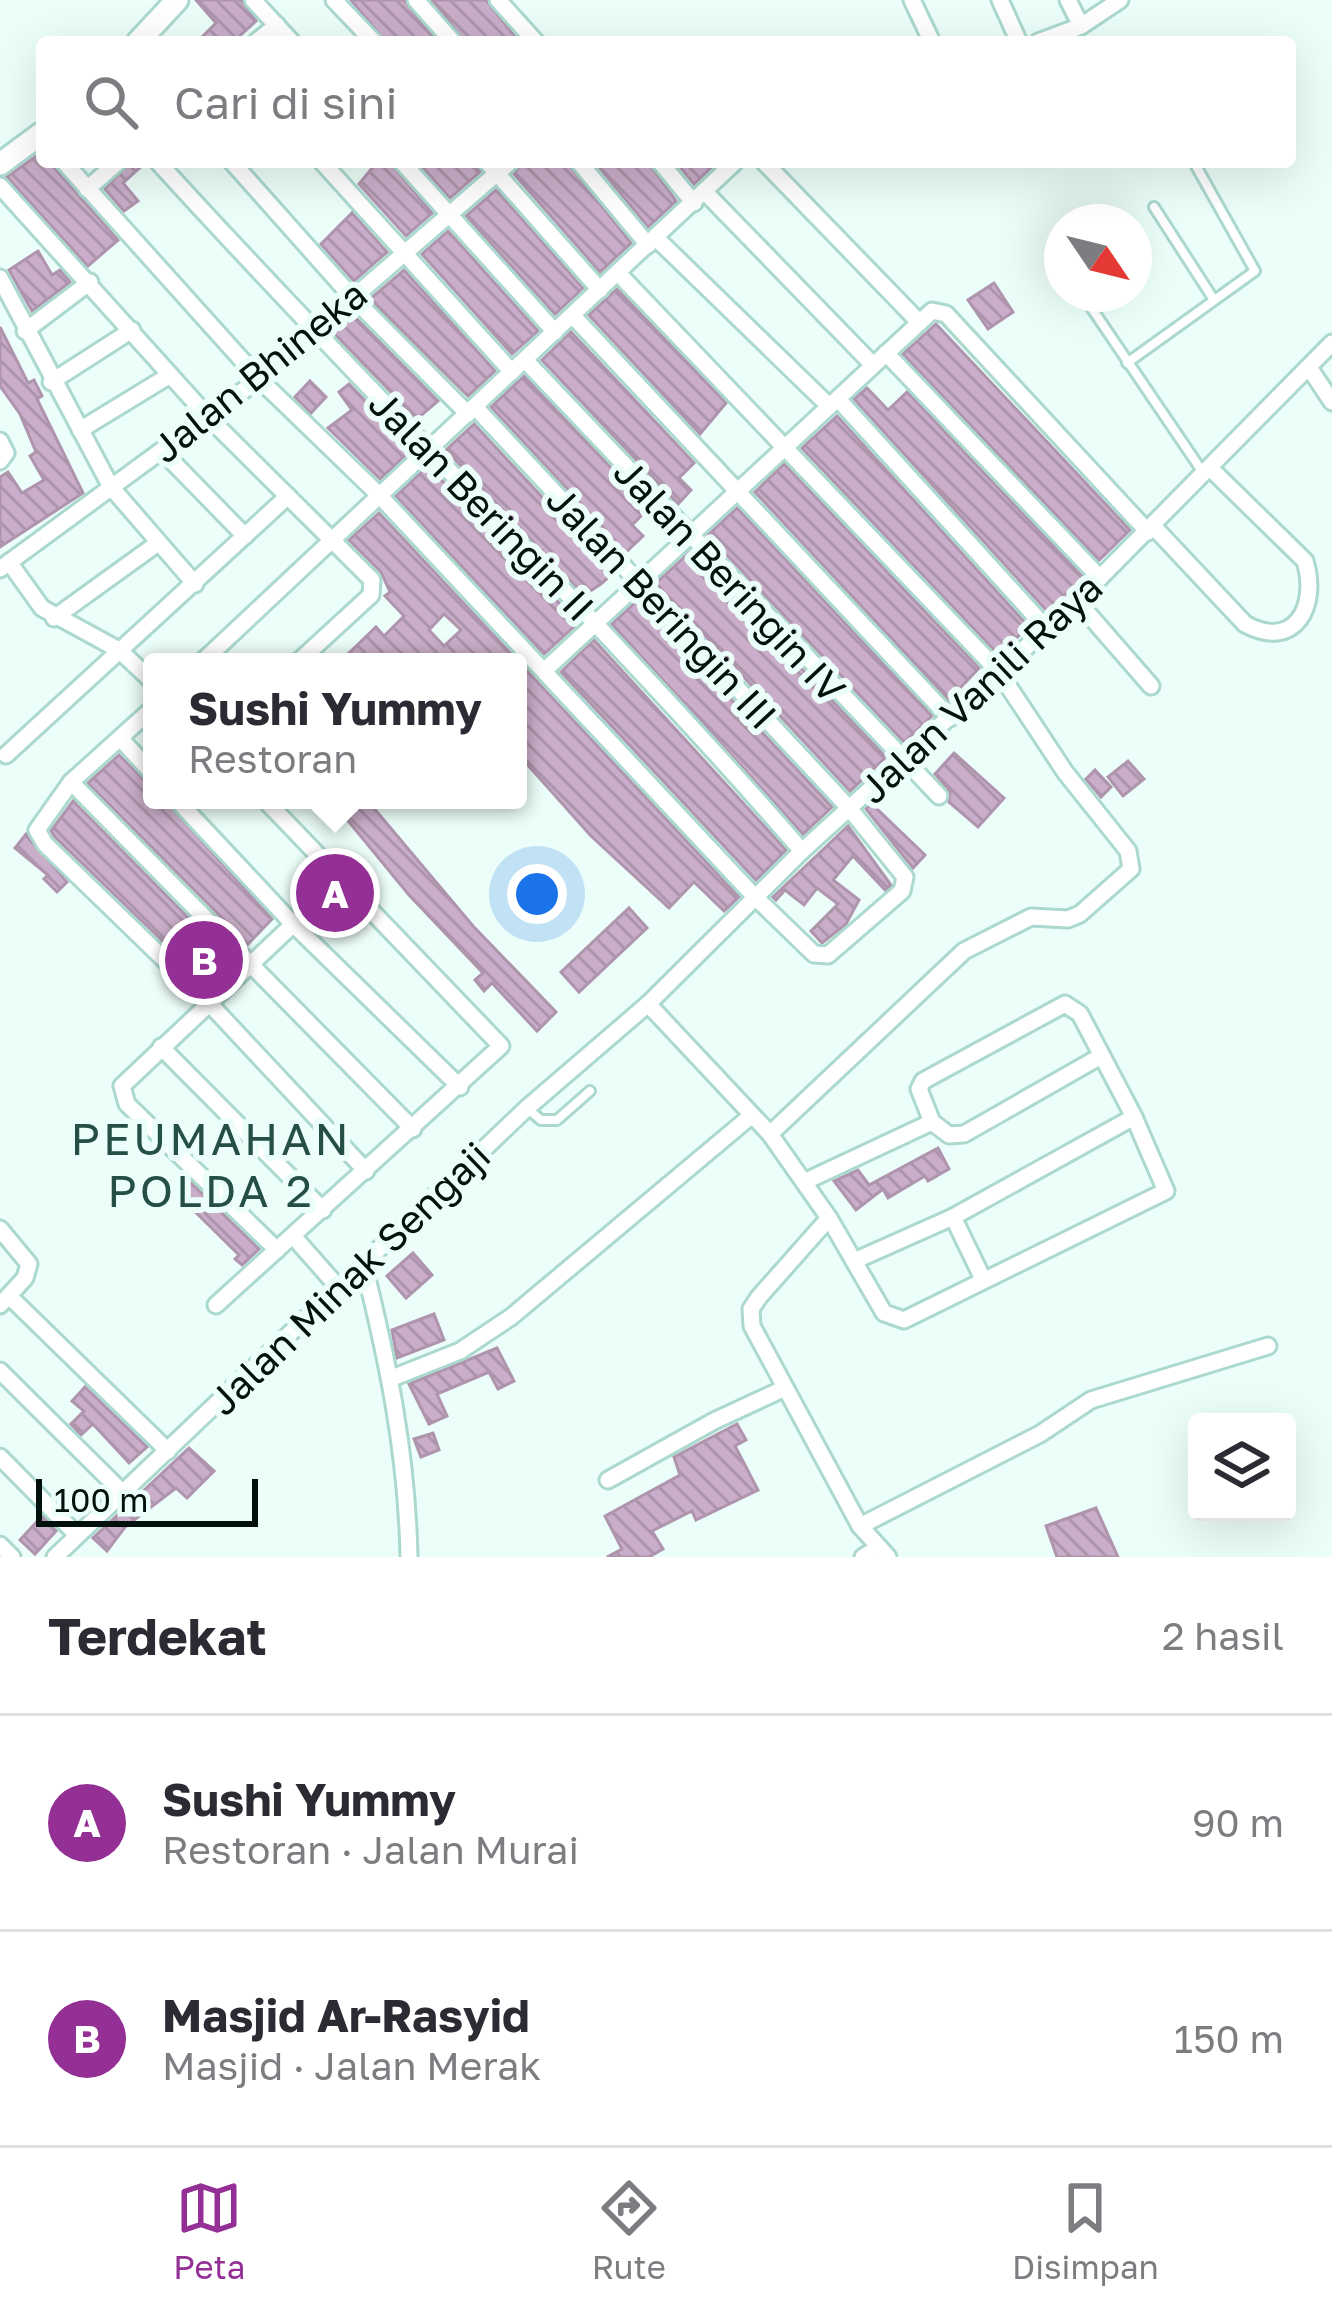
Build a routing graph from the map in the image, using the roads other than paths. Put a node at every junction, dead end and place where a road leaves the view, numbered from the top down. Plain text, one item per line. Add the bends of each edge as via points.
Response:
1 (177, 0) edge
2 (254, 0) edge
3 (334, 0) edge
4 (416, 0) edge
5 (498, 0) edge
6 (912, 0) edge
7 (1000, 0) edge
8 (1068, 0) edge
9 (1120, 0) edge
10 (277, 25) junction
11 (1081, 26) junction
12 (144, 36) edge
13 (263, 36) edge
14 (287, 36) edge
15 (368, 36) edge
16 (448, 36) edge
17 (531, 36) edge
18 (929, 36) edge
19 (1016, 36) edge
20 (1054, 36) edge
21 (36, 138) edge
22 (0, 164) edge
23 (69, 168) edge
24 (111, 168) edge
25 (163, 168) edge
26 (237, 168) edge
27 (327, 168) edge
28 (408, 168) edge
29 (496, 168) edge
30 (500, 168) edge
31 (584, 168) edge
32 (666, 168) edge
33 (729, 168) edge
34 (770, 168) edge
35 (1197, 168) edge
36 (0, 186) edge
37 (87, 189) junction
38 (699, 198) junction
39 (1154, 207) dead end
40 (450, 214) junction
41 (652, 242) junction
42 (401, 254) junction
43 (618, 273) junction
44 (0, 278) edge
45 (90, 282) junction
46 (600, 290) junction
47 (352, 297) junction
48 (1214, 300) junction
49 (1094, 312) edge
50 (572, 316) junction
51 (917, 320) junction
52 (132, 329) junction
53 (26, 331) junction
54 (311, 331) junction
55 (555, 332) junction
56 (1332, 343) edge
57 (880, 359) junction
58 (1127, 363) junction
59 (519, 366) junction
60 (1310, 369) junction
61 (170, 375) junction
62 (259, 379) junction
63 (51, 382) junction
64 (833, 402) junction
65 (1332, 402) edge
66 (472, 410) junction
67 (209, 418) junction
68 (80, 430) junction
69 (0, 442) edge
70 (784, 443) junction
71 (429, 450) junction
72 (164, 453) junction
73 (0, 461) edge
74 (1208, 472) junction
75 (111, 487) junction
76 (738, 487) junction
77 (288, 496) junction
78 (380, 496) junction
79 (1151, 529) junction
80 (244, 536) junction
81 (690, 537) junction
82 (333, 540) junction
83 (158, 543) junction
84 (5, 566) edge
85 (1100, 578) junction
86 (641, 582) junction
87 (195, 584) junction
88 (1077, 601) junction
89 (54, 618) junction
90 (596, 621) junction
91 (1046, 628) junction
92 (119, 650) junction
93 (212, 653) edge
94 (307, 653) edge
95 (545, 670) junction
96 (999, 672) junction
97 (143, 673) edge
98 (1151, 686) dead end
99 (143, 717) edge
100 (950, 718) junction
101 (120, 738) junction
102 (7, 755) dead end
103 (903, 759) junction
104 (143, 763) edge
105 (71, 782) junction
106 (939, 796) dead end
107 (849, 808) junction
108 (185, 809) edge
109 (273, 809) edge
110 (802, 851) junction
111 (340, 880) junction
112 (754, 896) junction
113 (292, 923) junction
114 (251, 962) junction
115 (207, 1001) junction
116 (648, 1004) junction
117 (161, 1047) junction
118 (1101, 1056) junction
119 (460, 1087) junction
120 (590, 1090) dead end
121 (527, 1108) junction
122 (751, 1116) junction
123 (1134, 1117) junction
124 (932, 1122) junction
125 (413, 1129) junction
126 (770, 1134) junction
127 (366, 1171) junction
128 (806, 1181) junction
129 (322, 1210) junction
130 (952, 1217) junction
131 (830, 1218) junction
132 (0, 1229) edge
133 (293, 1236) junction
134 (277, 1250) junction
135 (854, 1261) junction
136 (363, 1262) junction
137 (983, 1279) junction
138 (337, 1286) junction
139 (5, 1300) edge
140 (216, 1305) dead end
141 (1268, 1346) dead end
142 (0, 1371) edge
143 (392, 1378) junction
144 (783, 1389) junction
145 (168, 1451) junction
146 (0, 1457) edge
147 (608, 1480) dead end
148 (122, 1492) junction
149 (860, 1526) junction
150 (77, 1535) junction
151 (0, 1545) edge
152 (884, 1552) edge
153 (12, 1557) edge
154 (55, 1557) edge
155 (409, 1557) edge
156 (863, 1557) edge

1 - 12 street
2 - 10 street
3 - 15 street
4 - 16 street
5 - 17 street
6 - 18 street
7 - 19 street
8 - 11 street
9 - 11 street
10 - 13 street
10 - 14 street
11 - 20 street
21 - 22 street
23 - 37 street
24 - 37 street
25 - 54 street, Jalan Beringin II
26 - 47 street, Jalan Beringin III
27 - 42 street, Jalan Beringin IV
28 - 40 street
29 - 40 street, Jalan Bhineka
30 - 46 street
31 - 41 street
32 - 38 street
33 - 38 street
34 - 51 street
35 - 48 lane via 1254,266
36 - 45 street
37 - 62 street
38 - 41 street
38 - 57 street
39 - 48 lane
40 - 42 street, Jalan Bhineka
40 - 55 street
41 - 43 street
41 - 64 street
42 - 47 street, Jalan Bhineka
42 - 59 street, Jalan Beringin IV
43 - 46 street
43 - 70 street
44 - 53 street
45 - 52 street
45 - 53 street
46 - 50 street
47 - 54 street, Jalan Bhineka
47 - 66 street, Jalan Beringin III
48 - 58 lane
49 - 58 lane
50 - 55 street
50 - 76 street
51 - 57 street
51 - 79 street via 946,314
52 - 61 street
52 - 63 street
53 - 63 street
54 - 62 street, Jalan Bhineka
54 - 71 street, Jalan Beringin II
55 - 59 street
56 - 60 street, Jalan Vanili Raya
57 - 64 street
57 - 85 street
58 - 74 lane
59 - 66 street
59 - 81 street, Jalan Beringin IV
60 - 65 street
60 - 74 street, Jalan Vanili Raya
61 - 67 street
61 - 68 street
62 - 67 street, Jalan Bhineka
62 - 78 street
63 - 68 street
64 - 70 street
64 - 91 street
66 - 71 street
66 - 86 street, Jalan Beringin III
67 - 72 street, Jalan Bhineka
67 - 77 street
68 - 75 street
69 - 73 street
70 - 76 street
70 - 96 street
71 - 78 street
71 - 90 street, Jalan Beringin II
72 - 75 street, Jalan Bhineka
72 - 80 street
74 - 79 street, Jalan Vanili Raya
74 - 79 street via 1305,561 1311,581 1298,621 1281,634 1245,624
75 - 83 street
75 - 84 street, Jalan Bhineka
76 - 81 street
76 - 100 street
77 - 80 street
77 - 82 street
78 - 82 street
78 - 95 street
79 - 85 street, Jalan Vanili Raya
80 - 87 street
81 - 86 street
81 - 103 street, Jalan Beringin IV
82 - 93 street
82 - 94 street via 374,586
83 - 87 street
83 - 89 street
84 - 89 street
85 - 88 street, Jalan Vanili Raya
86 - 90 street
86 - 107 street, Jalan Beringin III
87 - 92 street
88 - 91 street, Jalan Vanili Raya
88 - 98 street
89 - 92 street
90 - 95 street
90 - 110 street, Jalan Beringin II
91 - 96 street, Jalan Vanili Raya
92 - 97 street
92 - 102 street
95 - 112 street
96 - 100 street, Jalan Vanili Raya
96 - 126 street via 1128,851 1131,869 1080,914 1031,917 964,951
99 - 101 street
100 - 103 street, Jalan Vanili Raya
101 - 104 street
101 - 105 street
103 - 106 street, Jalan Beringin IV
103 - 107 street, Jalan Vanili Raya
105 - 114 street
105 - 115 street via 37,830 45,844
107 - 110 street, Jalan Vanili Raya
107 - 112 street, Jalan Beringin III via 907,885 821,957
108 - 113 street
109 - 111 street
110 - 112 street, Jalan Vanili Raya
111 - 113 street
111 - 119 street via 501,1040 498,1053
112 - 116 street, Jalan Vanili Raya
113 - 114 street
113 - 119 street
114 - 115 street
114 - 125 street
115 - 117 street
115 - 127 street
116 - 121 street, Jalan Minak Sengaji
116 - 122 street
117 - 129 street
117 - 134 street via 130,1073 121,1095
118 - 123 street
118 - 124 street via 964,1134 949,1136
118 - 124 street via 1080,1014 1057,1007 922,1081
119 - 125 street
120 - 121 lane via 557,1120
121 - 136 street, Jalan Minak Sengaji
122 - 126 street
122 - 143 street via 511,1317 460,1351
123 - 130 street
123 - 137 street via 1166,1191
124 - 128 street
125 - 127 street
126 - 128 street
127 - 129 street
128 - 131 street
129 - 133 street
130 - 135 street
130 - 137 street
131 - 135 street
131 - 144 street via 752,1310
132 - 139 street via 29,1264
133 - 134 street
133 - 138 street
134 - 140 street
135 - 137 street via 896,1321
136 - 138 street, Jalan Minak Sengaji
136 - 143 street
138 - 145 street, Jalan Minak Sengaji
139 - 145 street
141 - 149 street via 1091,1400
142 - 148 street
143 - 155 street
144 - 147 street
144 - 149 street
145 - 148 street, Jalan Minak Sengaji
146 - 150 street
148 - 150 street, Jalan Minak Sengaji
149 - 152 street
150 - 154 street, Jalan Minak Sengaji
151 - 153 street
152 - 156 street

